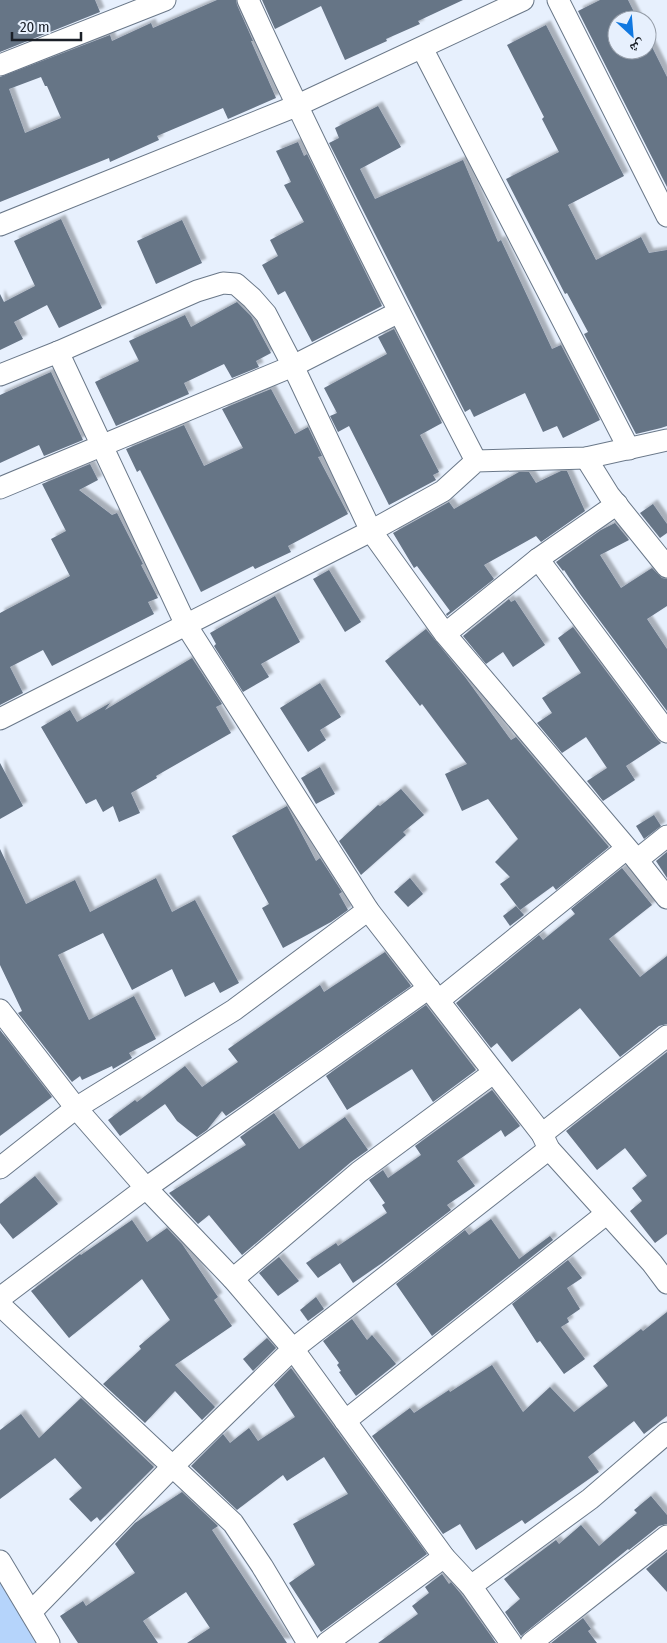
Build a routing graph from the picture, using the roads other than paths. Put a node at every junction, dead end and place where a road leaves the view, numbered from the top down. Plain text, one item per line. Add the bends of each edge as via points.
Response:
1 (165, 0) edge
2 (248, 0) edge
3 (523, 0) edge
4 (558, 0) edge
5 (422, 48) junction
6 (0, 65) edge
7 (296, 106) junction
8 (667, 216) edge
9 (0, 225) edge
10 (399, 312) junction
11 (58, 352) junction
12 (293, 366) junction
13 (0, 375) edge
14 (667, 440) edge
15 (102, 446) junction
16 (629, 449) junction
17 (586, 458) junction
18 (476, 461) junction
19 (0, 488) edge
20 (617, 504) junction
21 (371, 531) junction
22 (538, 559) junction
23 (667, 567) edge
24 (186, 625) junction
25 (445, 634) junction
26 (0, 719) edge
27 (667, 732) edge
28 (667, 836) edge
29 (631, 854) junction
30 (667, 898) edge
31 (368, 910) junction
32 (434, 994) junction
33 (0, 1010) edge
34 (667, 1036) edge
35 (493, 1073) junction
36 (76, 1108) junction
37 (545, 1142) junction
38 (0, 1168) edge
39 (146, 1188) junction
40 (606, 1214) junction
41 (659, 1257) edge
42 (233, 1279) junction
43 (667, 1283) edge
44 (0, 1298) edge
45 (0, 1304) edge
46 (294, 1349) junction
47 (345, 1421) junction
48 (667, 1433) edge
49 (173, 1466) junction
50 (667, 1536) edge
51 (444, 1557) junction
52 (0, 1561) edge
53 (471, 1586) junction
54 (31, 1612) junction
55 (49, 1643) edge
56 (308, 1643) edge
57 (327, 1643) edge
58 (511, 1643) edge
59 (531, 1643) edge

1 - 6 street
2 - 7 street
3 - 5 street
4 - 8 street
5 - 7 street
5 - 16 street
7 - 9 street
7 - 10 street
10 - 12 street
10 - 18 street
11 - 12 street via 197,291 223,283 236,284 266,314
11 - 13 street
11 - 15 street
12 - 15 street
12 - 21 street
14 - 16 street
15 - 19 street
15 - 24 street
16 - 17 street
17 - 18 street
17 - 20 street
18 - 21 street via 443,490
20 - 22 street
20 - 23 street
21 - 24 street
21 - 25 street
22 - 25 street
22 - 27 street
24 - 26 street
24 - 31 street
25 - 29 street
28 - 29 street
29 - 30 street
29 - 32 street
31 - 32 street
31 - 36 street via 234,1010
32 - 35 street
32 - 39 street
33 - 36 street
34 - 37 street
35 - 37 street
35 - 42 street via 359,1172
36 - 38 street
36 - 39 street
37 - 40 street
37 - 46 street
39 - 42 street
39 - 44 street
40 - 41 street
40 - 47 street
41 - 43 street
42 - 46 street
45 - 49 street
46 - 47 street
46 - 49 street
47 - 51 street
48 - 53 street via 590,1499
49 - 54 street
49 - 56 street via 233,1523
50 - 59 street
51 - 53 street
51 - 57 street
52 - 54 street
53 - 58 street
54 - 55 street

